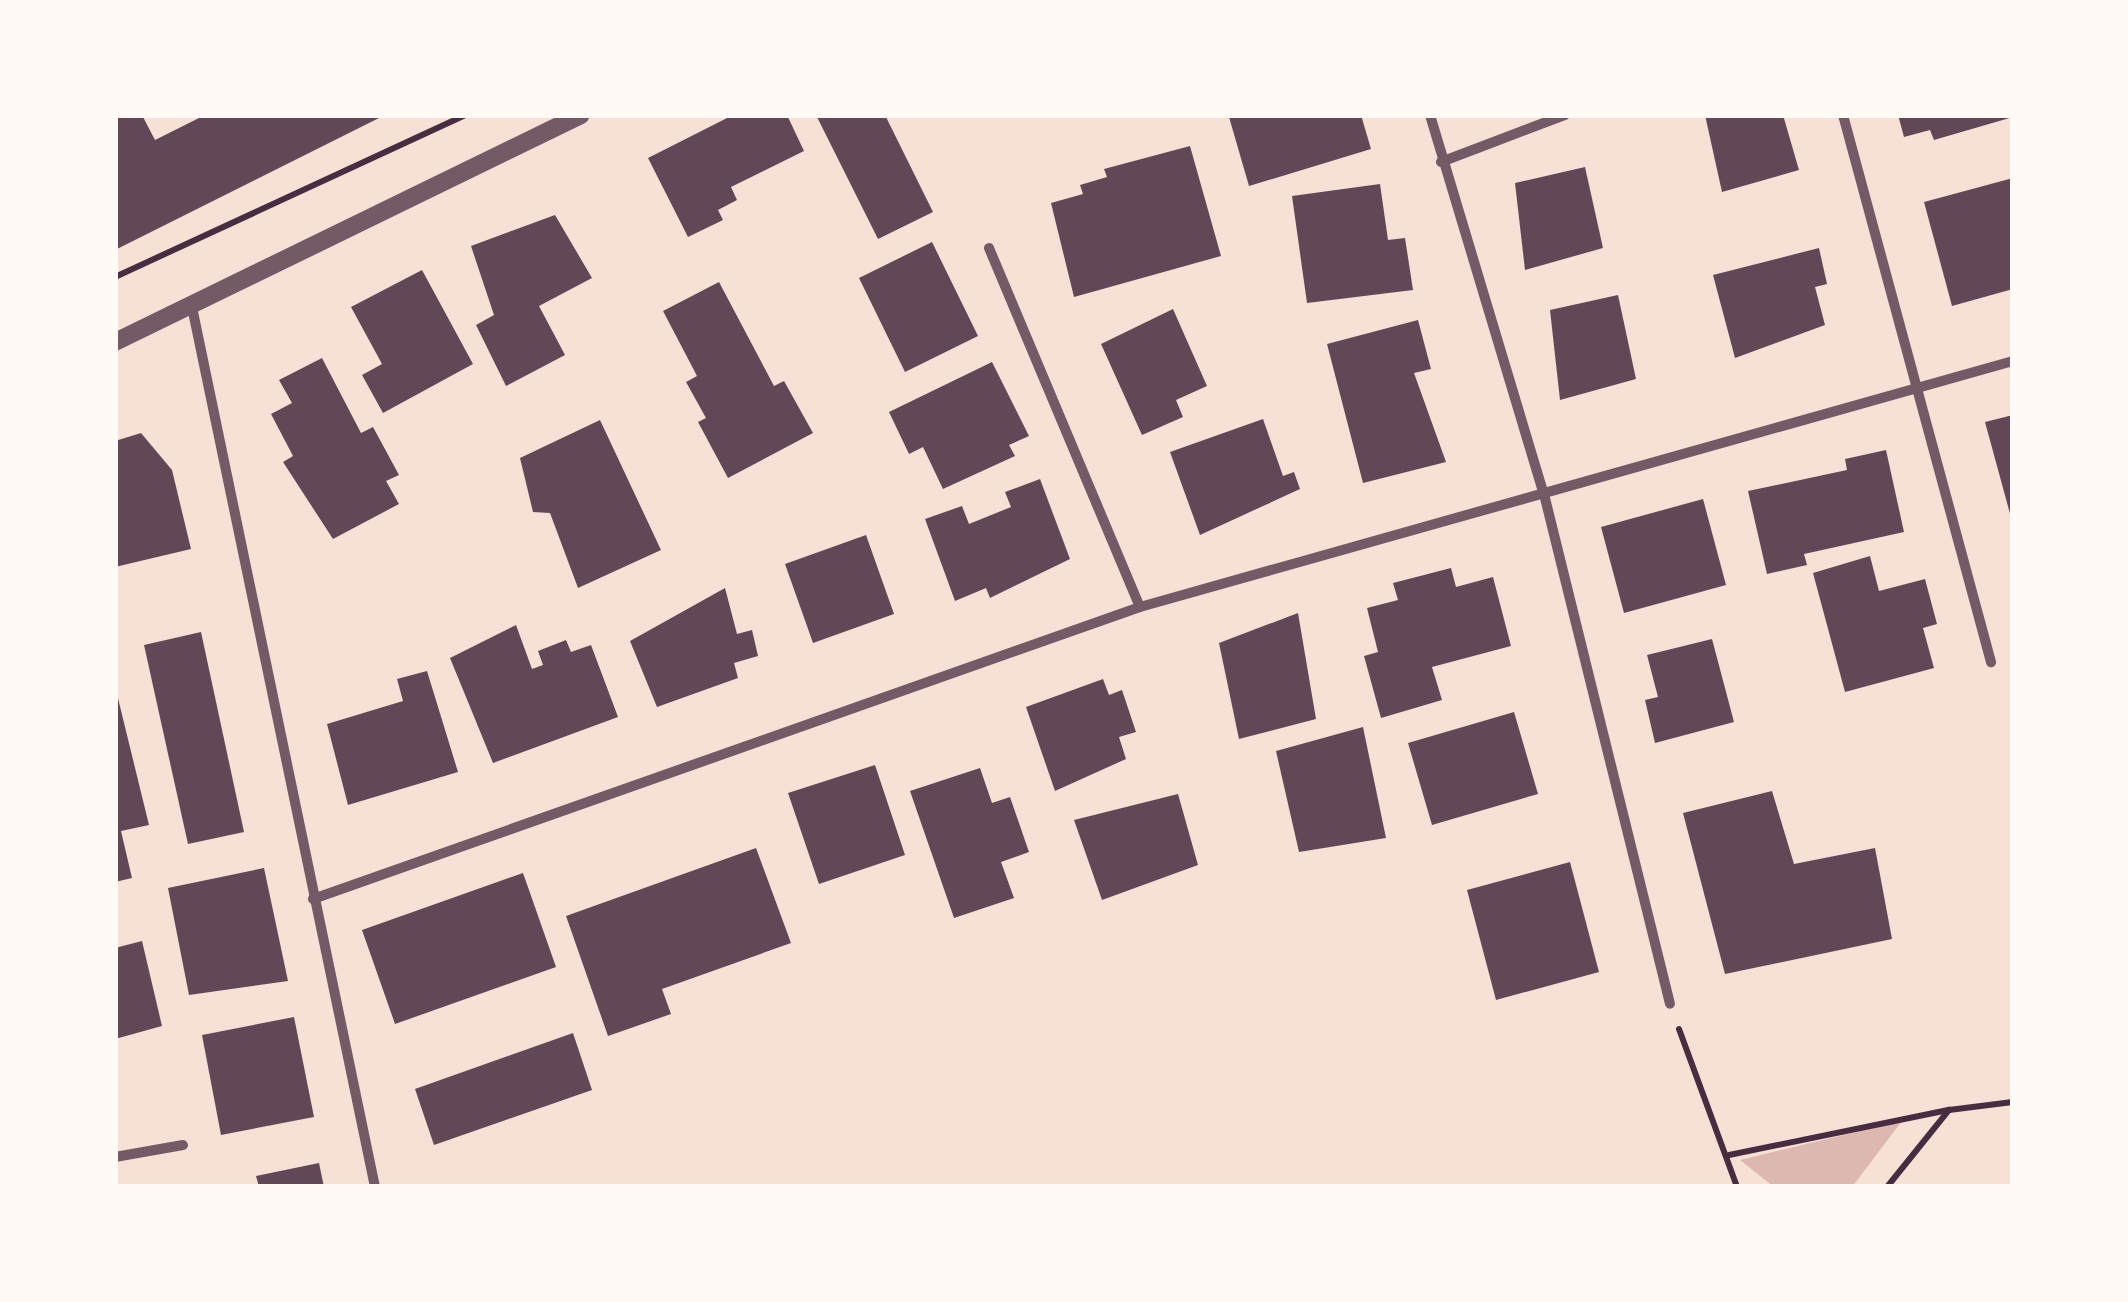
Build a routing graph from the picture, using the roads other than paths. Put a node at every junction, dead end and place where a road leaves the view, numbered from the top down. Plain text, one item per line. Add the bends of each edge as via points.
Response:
1 (580, 115) edge
2 (1430, 115) edge
3 (1565, 115) edge
4 (1843, 115) edge
5 (552, 122) edge
6 (1442, 162) junction
7 (989, 248) dead end
8 (192, 306) junction
9 (115, 342) edge
10 (2013, 362) edge
11 (1918, 388) junction
12 (1544, 494) junction
13 (1140, 607) junction
14 (1991, 662) dead end
15 (313, 899) junction
16 (1670, 1004) road end
17 (183, 1144) dead end
18 (115, 1157) edge
19 (375, 1187) edge

1 - 5 street
2 - 6 street
3 - 6 street
4 - 11 street
5 - 8 street
6 - 12 street
7 - 13 street
8 - 9 street
8 - 15 street
10 - 11 street
11 - 12 street
11 - 14 street
12 - 13 street
12 - 16 street
13 - 15 street
15 - 19 street
17 - 18 street

